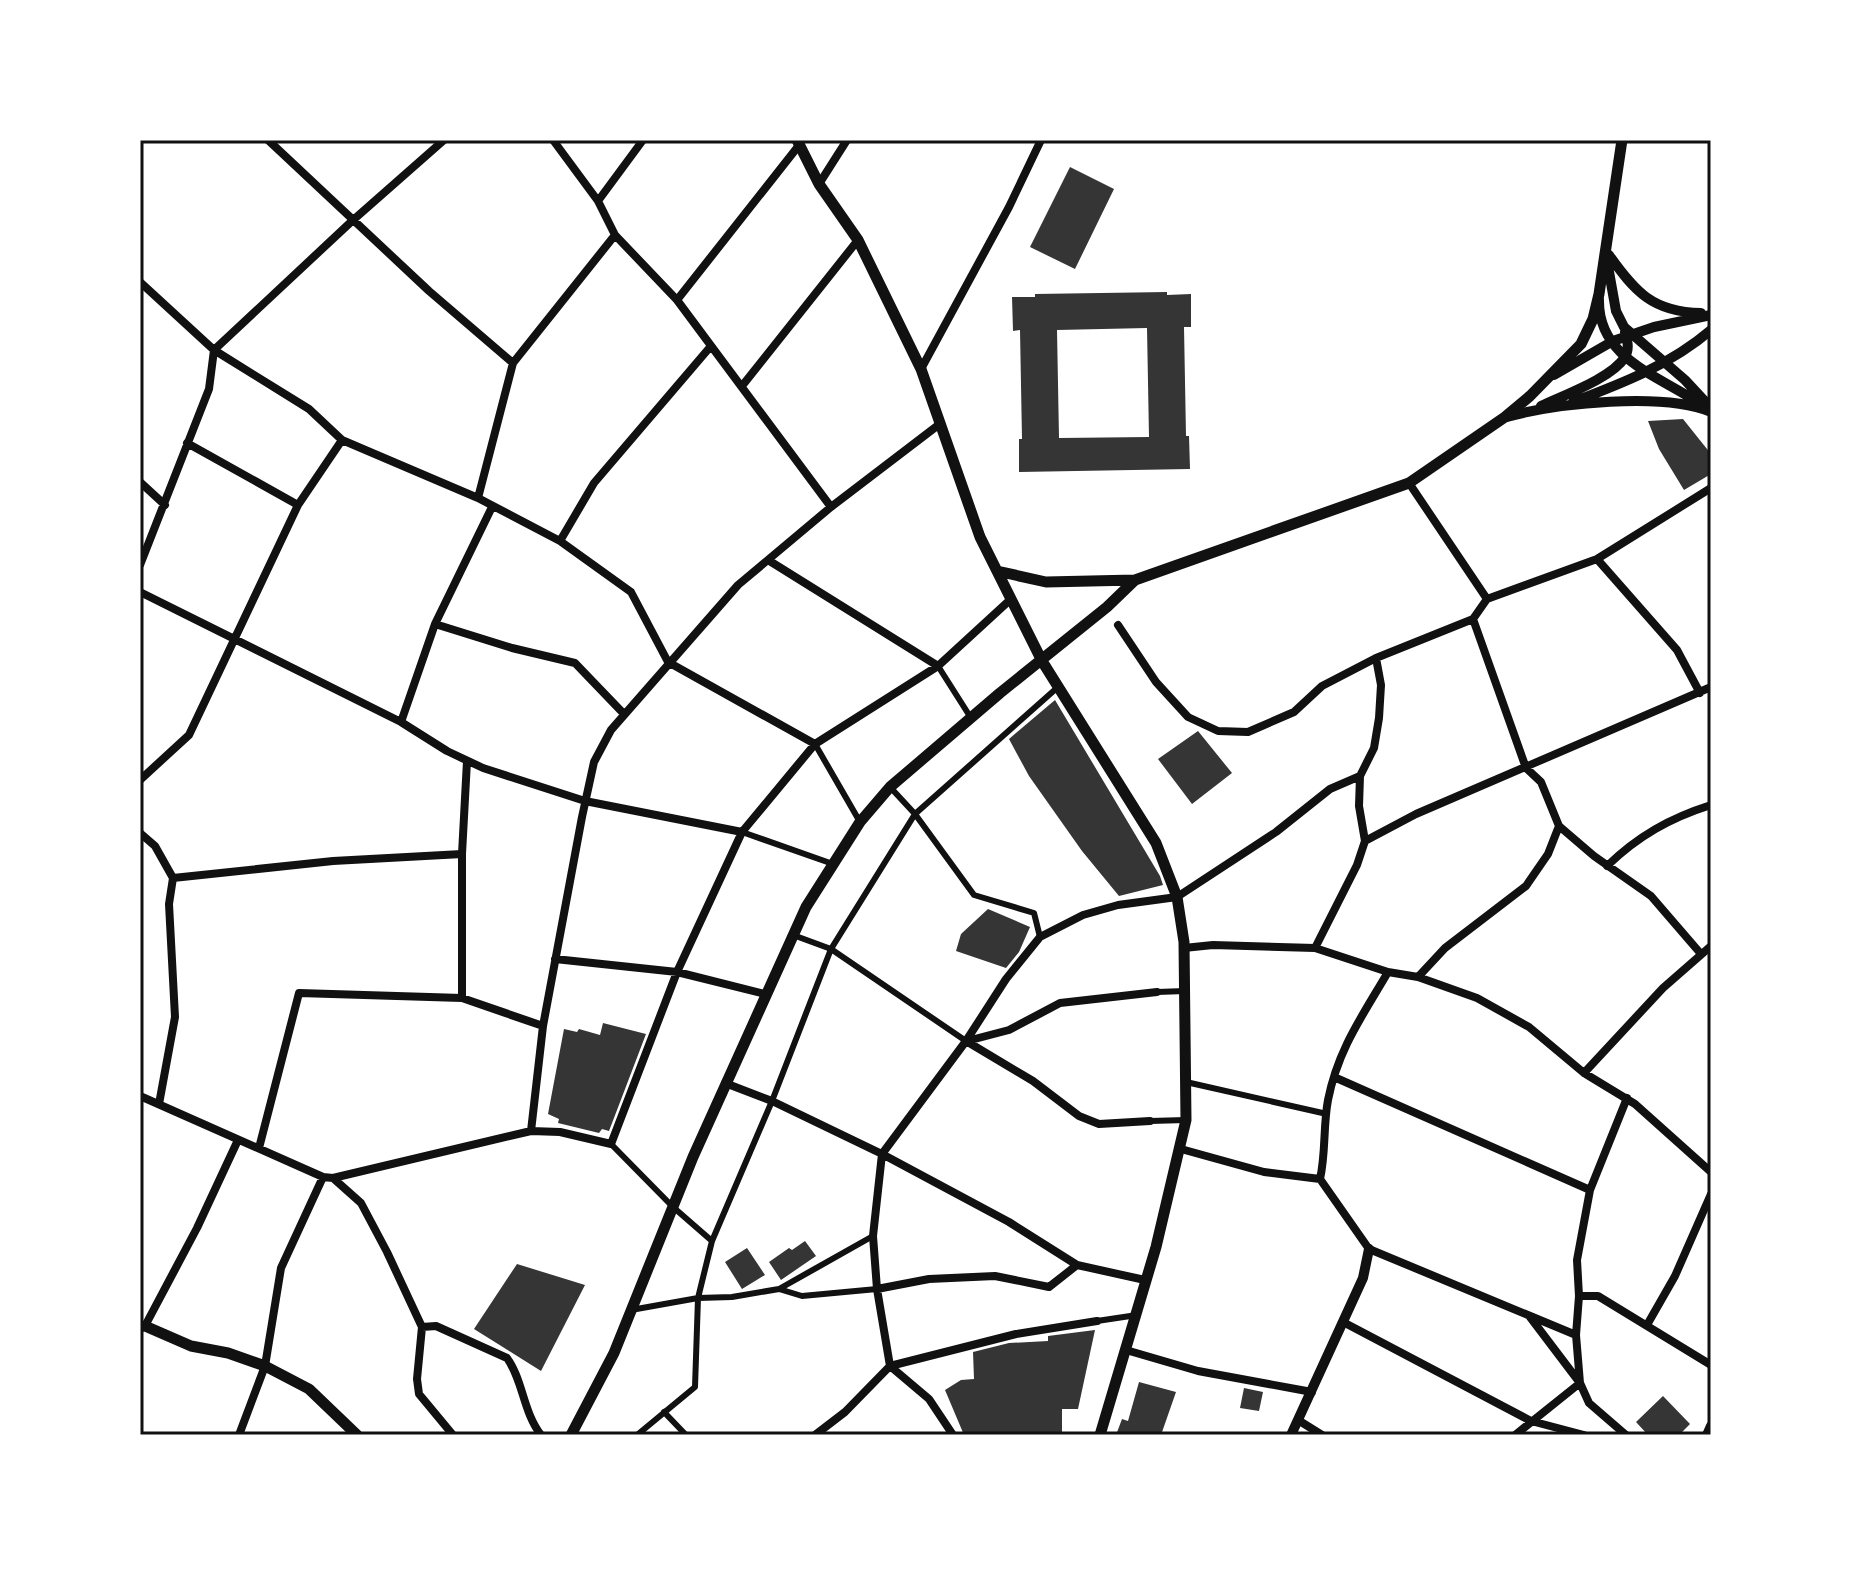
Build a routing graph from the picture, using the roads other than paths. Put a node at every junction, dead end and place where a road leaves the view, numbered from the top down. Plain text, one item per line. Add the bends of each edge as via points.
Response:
1 (268, 140) edge
2 (444, 140) edge
3 (553, 140) edge
4 (643, 140) edge
5 (847, 140) edge
6 (1041, 140) edge
7 (1622, 140) edge
8 (798, 142) edge
9 (819, 184) junction
10 (598, 201) junction
11 (352, 221) junction
12 (615, 235) junction
13 (858, 240) junction
14 (1605, 250) junction
15 (140, 282) edge
16 (1599, 294) junction
17 (677, 300) junction
18 (1711, 314) edge
19 (1711, 330) edge
20 (1628, 332) junction
21 (1609, 342) junction
22 (711, 346) junction
23 (214, 350) junction
24 (1625, 358) junction
25 (513, 363) junction
26 (1665, 363) junction
27 (921, 369) junction
28 (1647, 373) junction
29 (1548, 378) junction
30 (742, 386) junction
31 (1560, 407) junction
32 (1532, 410) junction
33 (1711, 411) edge
34 (1505, 417) junction
35 (941, 423) junction
36 (342, 440) junction
37 (187, 443) junction
38 (140, 482) edge
39 (1409, 483) junction
40 (1711, 488) edge
41 (478, 498) junction
42 (165, 505) junction
43 (298, 505) junction
44 (492, 507) junction
45 (831, 507) junction
46 (560, 541) junction
47 (1597, 559) junction
48 (768, 560) junction
49 (140, 565) edge
50 (997, 571) junction
51 (1135, 580) junction
52 (140, 592) edge
53 (1011, 599) junction
54 (1487, 599) junction
55 (1473, 619) junction
56 (435, 624) junction
57 (1118, 625) dead end
58 (234, 640) junction
59 (1376, 658) junction
60 (1042, 661) junction
61 (668, 662) junction
62 (938, 666) junction
63 (1058, 687) junction
64 (1711, 687) edge
65 (1700, 693) junction
66 (624, 714) junction
67 (971, 718) junction
68 (401, 722) junction
69 (815, 744) junction
70 (467, 761) junction
71 (1526, 768) junction
72 (1360, 776) junction
73 (140, 780) edge
74 (890, 787) junction
75 (585, 801) junction
76 (1711, 805) edge
77 (915, 814) junction
78 (860, 822) junction
79 (1559, 826) junction
80 (742, 832) junction
81 (140, 833) edge
82 (1365, 841) junction
83 (462, 854) junction
84 (833, 864) junction
85 (1607, 866) junction
86 (173, 878) junction
87 (1177, 897) junction
88 (793, 935) junction
89 (1040, 937) junction
90 (1711, 946) edge
91 (1184, 948) junction
92 (1315, 948) junction
93 (831, 949) junction
94 (1701, 954) junction
95 (555, 959) junction
96 (677, 972) junction
97 (1388, 972) junction
98 (1418, 977) junction
99 (1185, 991) junction
100 (1157, 992) joint
101 (765, 994) junction
102 (462, 998) junction
103 (543, 1026) junction
104 (966, 1041) junction
105 (1584, 1073) junction
106 (1334, 1077) junction
107 (1186, 1082) junction
108 (725, 1083) junction
109 (140, 1096) edge
110 (1627, 1098) junction
111 (772, 1101) junction
112 (159, 1104) junction
113 (1327, 1114) junction
114 (1186, 1120) junction
115 (1150, 1121) joint
116 (531, 1131) junction
117 (238, 1140) junction
118 (611, 1144) junction
119 (259, 1148) junction
120 (1181, 1149) junction
121 (882, 1154) junction
122 (1711, 1172) edge
123 (323, 1177) junction
124 (333, 1178) junction
125 (1320, 1179) junction
126 (1590, 1190) junction
127 (1711, 1194) edge
128 (673, 1207) junction
129 (873, 1236) junction
130 (712, 1241) junction
131 (1369, 1249) junction
132 (1077, 1265) junction
133 (1145, 1280) junction
134 (779, 1289) junction
135 (877, 1289) junction
136 (1579, 1296) junction
137 (698, 1298) junction
138 (631, 1310) junction
139 (1137, 1315) junction
140 (1530, 1317) junction
141 (1097, 1321) joint
142 (1343, 1322) junction
143 (1647, 1325) junction
144 (422, 1327) junction
145 (142, 1328) edge
146 (1576, 1335) junction
147 (1126, 1350) junction
148 (1711, 1365) edge
149 (265, 1366) junction
150 (890, 1366) junction
151 (1580, 1383) junction
152 (1312, 1392) junction
153 (664, 1412) junction
154 (1298, 1420) junction
155 (1531, 1421) junction
156 (1711, 1426) edge
157 (239, 1435) edge
158 (357, 1435) edge
159 (453, 1435) edge
160 (541, 1435) edge
161 (571, 1435) edge
162 (637, 1435) edge
163 (686, 1435) edge
164 (815, 1435) edge
165 (953, 1435) edge
166 (1100, 1435) edge
167 (1291, 1435) edge
168 (1322, 1435) edge
169 (1515, 1435) edge
170 (1584, 1435) edge
171 (1626, 1435) edge
172 (1707, 1435) edge

1 - 11 street
2 - 11 street
3 - 10 street
4 - 10 street
5 - 9 street
6 - 27 street
7 - 14 main road
8 - 9 main road
8 - 17 street
9 - 13 main road
10 - 12 street
11 - 23 street
11 - 25 street
12 - 17 street
12 - 25 street
13 - 27 main road
13 - 30 street
14 - 16 main road
14 - 18 street via 1654,303 1678,312
14 - 20 street via 1616,311
15 - 23 street
16 - 21 street
16 - 29 main road via 1587,334
17 - 22 street
18 - 20 street
19 - 26 street
20 - 21 street
20 - 24 street
20 - 26 street
21 - 24 street
21 - 29 street
22 - 30 street
22 - 46 street via 594,483
23 - 36 street via 309,409
23 - 37 street via 209,389
24 - 28 street
24 - 32 street via 1582,387
25 - 41 street
26 - 28 street
26 - 33 street
27 - 35 main road
28 - 31 street
28 - 33 street
29 - 34 main road
30 - 45 street
31 - 32 street
31 - 33 street via 1674,402
32 - 34 street
34 - 39 main road
35 - 45 street
35 - 50 main road
36 - 41 street
36 - 43 street
37 - 42 street
37 - 43 street
38 - 42 street
39 - 51 main road
39 - 54 street
40 - 47 street
41 - 44 street
42 - 49 street
43 - 58 street
44 - 46 street
44 - 56 street
45 - 48 street
46 - 61 street via 631,592
47 - 54 street
47 - 65 street via 1677,650
48 - 61 street
48 - 62 street
50 - 51 main road via 1046,582
50 - 53 main road
51 - 60 main road
52 - 58 street
53 - 60 main road
53 - 62 street
54 - 55 street
55 - 59 street
55 - 71 street
56 - 66 street via 575,663
56 - 68 street
57 - 59 street via 1156,682 1188,717 1218,731 1248,732 1268,725 1294,712 1322,686
58 - 68 street
58 - 73 street via 189,735
59 - 72 street via 1379,718 1374,748
60 - 63 main road
60 - 67 main road
61 - 66 street
61 - 69 street
62 - 67 street
62 - 69 street
63 - 77 street
63 - 87 main road via 1156,843
64 - 65 street
65 - 71 street
66 - 75 street via 594,762
67 - 74 main road
68 - 70 street
69 - 78 street
69 - 80 street
70 - 75 street
70 - 83 street
71 - 79 street via 1541,782
71 - 82 street
72 - 82 street
72 - 87 street via 1330,789
74 - 77 street
74 - 78 main road
75 - 80 street
75 - 95 street
76 - 85 street via 1653,828
77 - 89 street via 974,895 1034,913
77 - 93 street
78 - 84 main road
79 - 85 street
79 - 98 street via 1526,886 1445,948
80 - 84 street
80 - 96 street
81 - 86 street via 155,846
82 - 92 street
83 - 86 street
83 - 102 street
84 - 88 main road
85 - 94 street via 1651,896
86 - 112 street via 169,904 175,1017
87 - 89 street via 1083,915
87 - 91 main road
88 - 93 street
88 - 101 main road
89 - 104 street
90 - 94 street
91 - 92 street
91 - 99 main road
92 - 97 street
93 - 104 street
93 - 111 street
94 - 105 street
95 - 96 street
95 - 103 street
96 - 101 street
96 - 118 street
97 - 98 street
97 - 106 street via 1340,1055
98 - 105 street via 1477,998 1529,1027
99 - 100 street
99 - 107 main road
100 - 104 street via 1060,1003 1009,1030
101 - 108 main road
102 - 103 street
102 - 119 street via 299,993
103 - 116 street
104 - 115 street via 1079,1116 1099,1124
104 - 121 street
105 - 110 street
106 - 113 street
106 - 126 street
107 - 113 street
107 - 114 main road
108 - 111 street
108 - 128 main road
109 - 112 street
110 - 122 street
110 - 126 street
111 - 121 street
111 - 130 street
112 - 117 street
113 - 125 street
114 - 115 street
114 - 120 main road
116 - 118 street
116 - 124 street
117 - 119 street
117 - 145 street
118 - 128 street
119 - 123 street
120 - 125 street via 1264,1172
120 - 133 main road
121 - 129 street
121 - 132 street
123 - 124 street
123 - 149 street via 281,1268
124 - 144 street via 361,1203
125 - 131 street
126 - 136 street via 1577,1260
127 - 143 street
128 - 130 street
128 - 138 main road
129 - 134 street
129 - 135 street
130 - 137 street
131 - 140 street
131 - 142 street via 1363,1278
132 - 133 street
132 - 135 street via 1049,1287 995,1276 929,1279
133 - 139 main road
134 - 135 street via 802,1296
134 - 137 street
135 - 150 street
136 - 143 street via 1598,1296
136 - 146 street
137 - 138 street
137 - 153 street via 695,1387
138 - 161 main road
139 - 141 street
139 - 147 main road
140 - 146 street
140 - 151 street
141 - 150 street via 1016,1334
142 - 152 street
142 - 155 street
143 - 148 street
144 - 159 street via 419,1394
144 - 160 street via 436,1326 507,1358
145 - 149 main road
146 - 151 street
147 - 152 street via 1198,1371
147 - 166 main road
149 - 157 street
149 - 158 main road via 309,1389
150 - 164 street
150 - 165 street via 929,1399
151 - 155 street
151 - 171 street via 1589,1403
152 - 154 street
153 - 162 street
153 - 163 street
154 - 167 street
154 - 168 street
155 - 169 street
155 - 170 street
156 - 172 street

